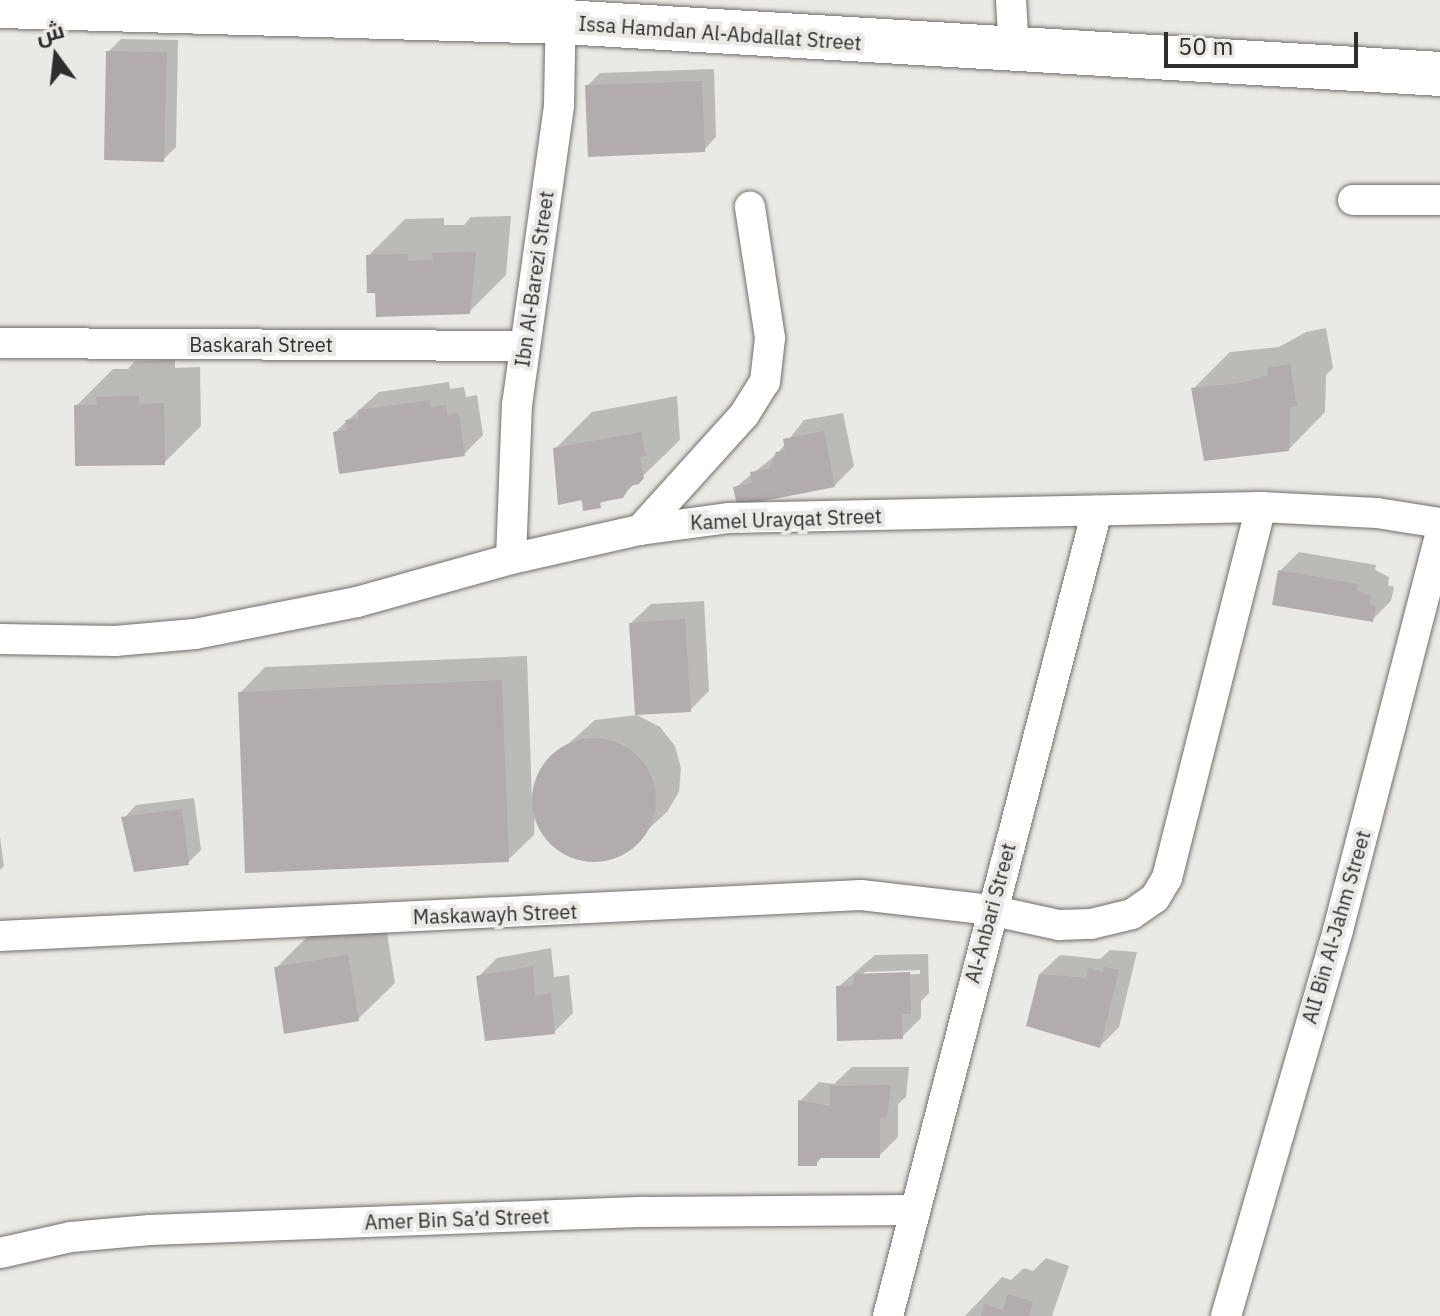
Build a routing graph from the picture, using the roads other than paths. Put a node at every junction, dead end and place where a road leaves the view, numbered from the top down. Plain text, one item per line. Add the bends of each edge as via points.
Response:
1 (1011, 0) edge
2 (0, 6) edge
3 (562, 11) edge
4 (1014, 52) junction
5 (1440, 74) edge
6 (1353, 200) dead end
7 (1440, 200) edge
8 (750, 207) dead end
9 (0, 343) edge
10 (523, 346) junction
11 (1261, 507) junction
12 (1097, 511) junction
13 (1440, 523) edge
14 (640, 530) junction
15 (1440, 537) edge
16 (511, 559) junction
17 (0, 639) edge
18 (990, 910) junction
19 (0, 936) edge
20 (915, 1210) junction
21 (0, 1253) edge
22 (888, 1316) edge
23 (1226, 1316) edge

1 - 4 street
2 - 3 street, Issa Hamdan Al-Abdallat Street
3 - 4 street, Issa Hamdan Al-Abdallat Street
3 - 10 street, Ibn Al-Barezi Street via 559,105
4 - 5 street, Issa Hamdan Al-Abdallat Street
6 - 7 street
8 - 14 street via 770,338 765,382 744,415
9 - 10 street, Baskarah Street
10 - 16 street, Ibn Al-Barezi Street
11 - 12 street, Kamel Urayqat Street
11 - 13 street, Kamel Urayqat Street via 1377,513
11 - 18 street, Maskawayh Street via 1167,878 1155,898 1132,914 1091,924 1059,925
12 - 14 street, Kamel Urayqat Street via 729,518
12 - 18 street, Al-Anbari Street
14 - 16 street, Kamel Urayqat Street
15 - 23 street, AlI Bin Al-Jahm Street via 1338,930
16 - 17 street, Kamel Urayqat Street via 357,602 195,634 115,641
18 - 19 street, Maskawayh Street via 861,895
18 - 20 street, Al-Anbari Street
20 - 21 street, Amer Bin Sa’d Street via 645,1212 150,1230 71,1237
20 - 22 street, Al-Anbari Street

